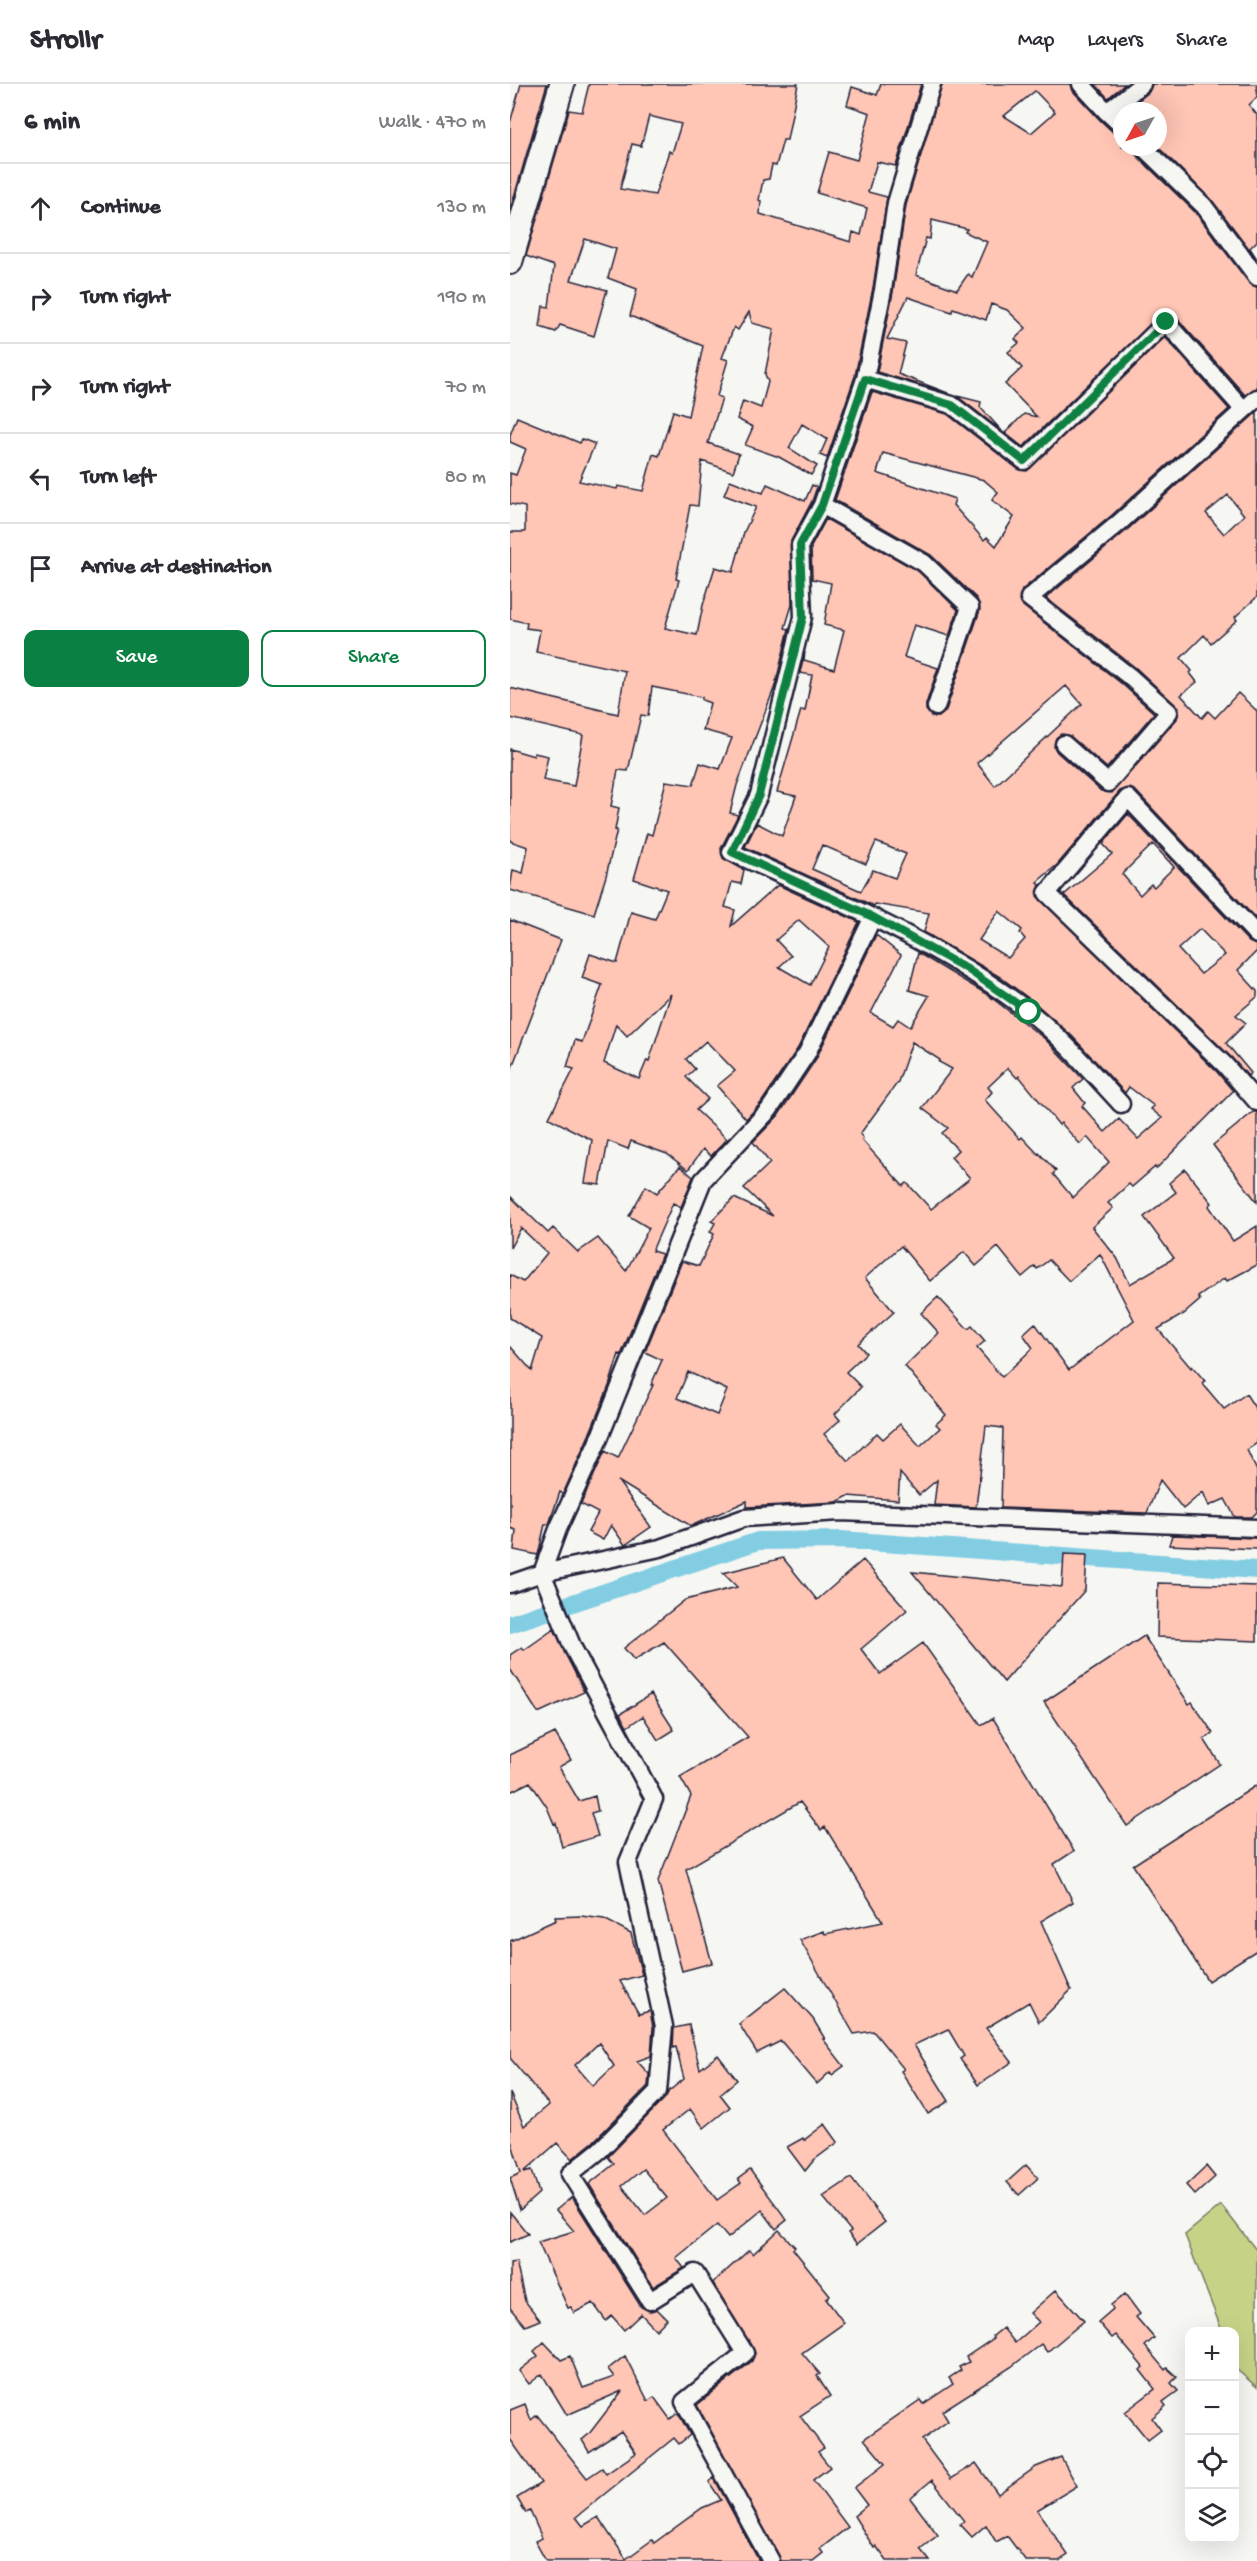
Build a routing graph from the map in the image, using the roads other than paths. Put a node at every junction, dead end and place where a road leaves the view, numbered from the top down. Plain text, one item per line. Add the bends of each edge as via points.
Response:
1 (562, 84) edge
2 (932, 84) edge
3 (1081, 84) edge
4 (1142, 84) edge
5 (1107, 112) junction
6 (1113, 118) edge
7 (1152, 156) edge
8 (510, 262) edge
9 (1257, 277) edge
10 (865, 379) junction
11 (1257, 398) edge
12 (1243, 409) junction
13 (822, 505) junction
14 (936, 707) dead end
15 (1064, 744) dead end
16 (873, 917) junction
17 (1257, 935) edge
18 (1257, 1102) edge
19 (1121, 1104) dead end
20 (1257, 1528) edge
21 (542, 1573) junction
22 (510, 1584) edge
23 (771, 2561) edge

1 - 8 street
2 - 10 street via 896,203
3 - 5 street
4 - 5 street
5 - 6 street
7 - 9 street via 1204,206
10 - 12 street via 952,405 1024,461 1166,322
10 - 13 street
11 - 12 street
12 - 15 street via 1119,523 1029,598 1169,712 1108,783
13 - 14 street via 924,563 970,608
13 - 16 street via 800,545 803,617 759,795 732,852
16 - 19 street via 967,969 1029,1012
16 - 21 street via 807,1053 769,1110 703,1180
17 - 18 street via 1128,798 1047,893 1225,1065
20 - 21 street via 840,1512 771,1515 744,1518 660,1548
21 - 22 street
21 - 23 street via 573,1648 654,1799 628,1862 664,2026 658,2091 600,2150 570,2174 650,2301 695,2273 745,2353 684,2402

